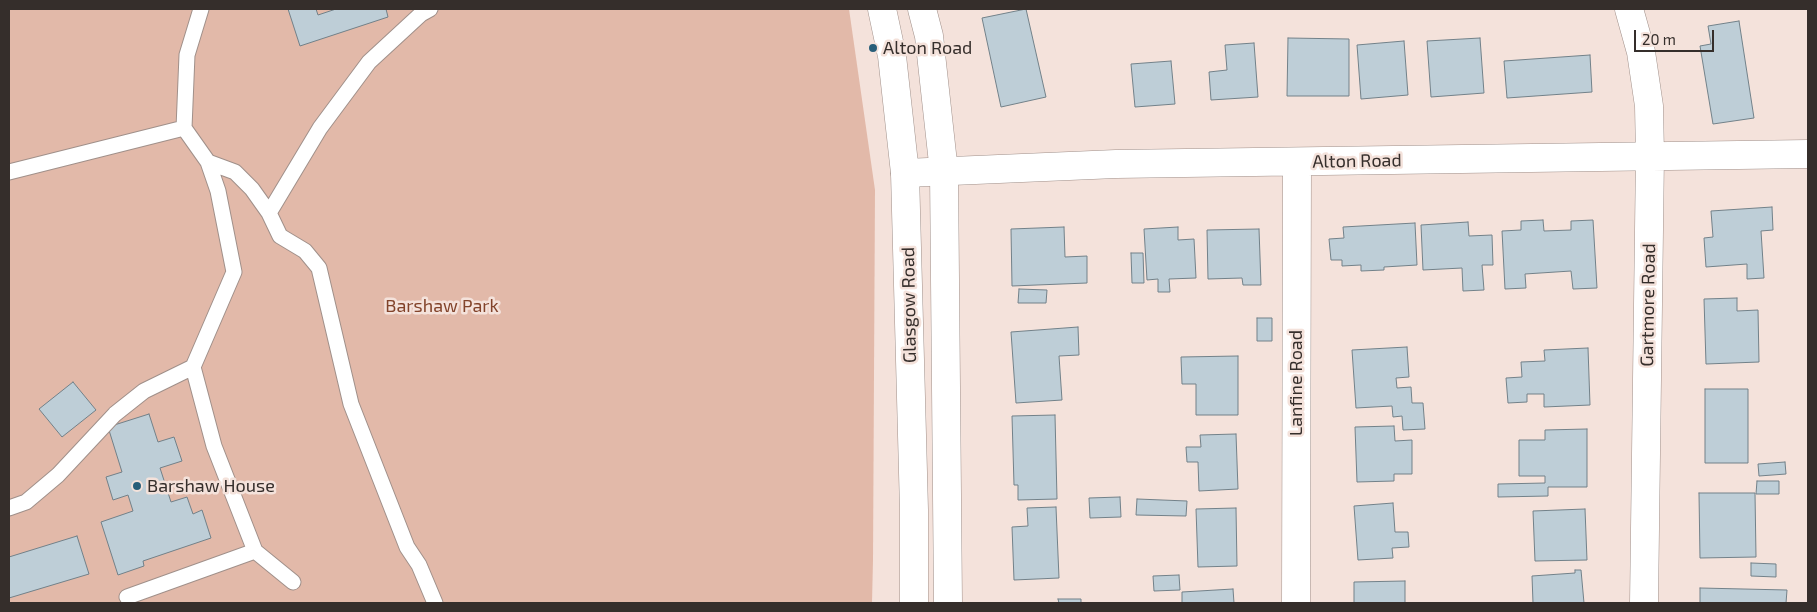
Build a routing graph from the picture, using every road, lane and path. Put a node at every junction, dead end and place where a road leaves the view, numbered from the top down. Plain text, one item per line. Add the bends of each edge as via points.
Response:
1 (201, 9) edge
2 (430, 9) edge
3 (882, 9) edge
4 (922, 9) edge
5 (1630, 9) edge
6 (184, 128) junction
7 (1808, 154) edge
8 (1650, 156) junction
9 (208, 162) junction
10 (1297, 162) junction
11 (9, 172) edge
12 (944, 172) junction
13 (905, 173) junction
14 (268, 213) junction
15 (192, 367) junction
16 (9, 508) edge
17 (255, 551) junction
18 (293, 582) dead end
19 (127, 597) dead end
20 (435, 603) edge
21 (914, 603) edge
22 (948, 603) edge
23 (1296, 603) edge
24 (1644, 603) edge

1 - 6 lane via 187,55
2 - 14 lane via 369,62 320,128
3 - 13 street, Glasgow Road via 892,56
4 - 12 street, Glasgow Road
5 - 8 street, Gartmore Road via 1641,52 1649,106
6 - 9 lane
6 - 11 lane
7 - 8 street, Alton Road
8 - 10 street, Alton Road
8 - 24 street, Gartmore Road
9 - 14 lane via 235,172 252,189
9 - 15 lane via 218,191 234,272
10 - 12 street, Alton Road via 1116,164
10 - 23 street, Lanfine Road
12 - 13 street, Alton Road
12 - 22 street, Glasgow Road
13 - 21 street, Glasgow Road
14 - 20 lane via 280,236 304,251 319,268 351,404 407,547 419,565
15 - 16 lane via 144,391 115,414 58,474 26,502
15 - 17 lane via 214,446
17 - 18 lane
17 - 19 lane

